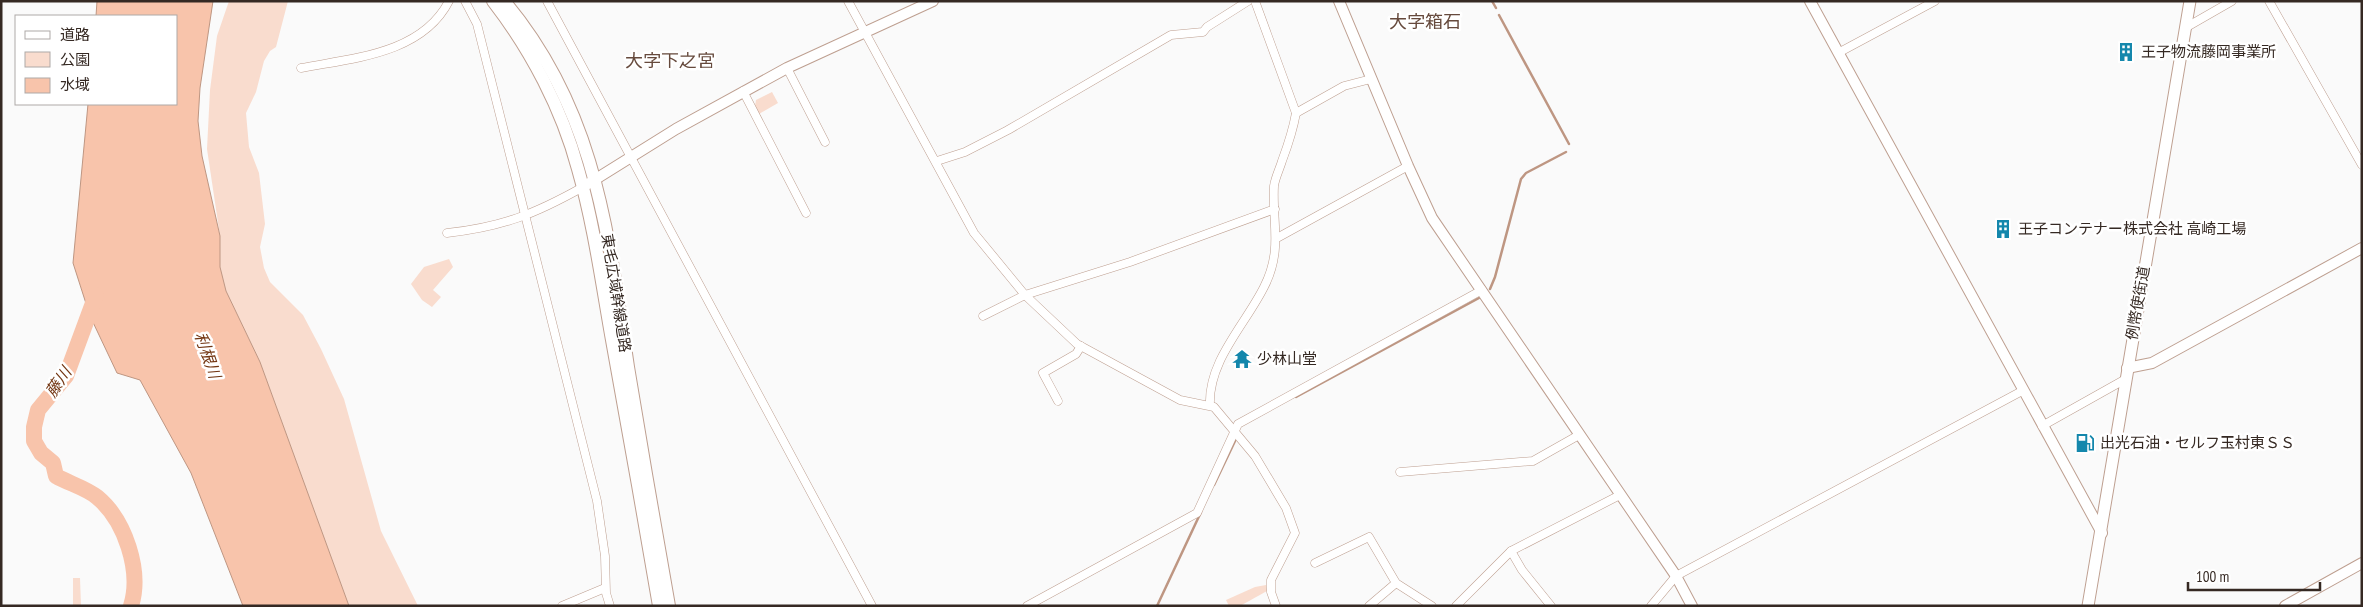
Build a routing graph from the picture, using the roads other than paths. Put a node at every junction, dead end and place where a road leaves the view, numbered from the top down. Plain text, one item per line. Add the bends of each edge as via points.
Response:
1 (449, 1) edge
2 (465, 1) edge
3 (493, 1) edge
4 (504, 1) edge
5 (547, 1) edge
6 (848, 1) edge
7 (933, 1) edge
8 (1248, 1) edge
9 (1255, 1) edge
10 (1339, 1) edge
11 (1810, 1) edge
12 (1935, 1) edge
13 (2190, 1) edge
14 (2232, 1) edge
15 (2269, 1) edge
16 (2185, 28) junction
17 (864, 31) junction
18 (1838, 53) junction
19 (301, 68) dead end
20 (787, 68) junction
21 (1371, 79) junction
22 (743, 91) junction
23 (1296, 113) junction
24 (826, 142) dead end
25 (631, 157) junction
26 (937, 161) junction
27 (2362, 165) edge
28 (1408, 166) junction
29 (596, 178) junction
30 (583, 187) junction
31 (1275, 209) junction
32 (806, 213) dead end
33 (526, 216) junction
34 (447, 233) dead end
35 (1277, 238) junction
36 (2362, 248) edge
37 (1482, 290) junction
38 (1025, 295) junction
39 (983, 316) dead end
40 (1081, 346) junction
41 (2127, 368) junction
42 (2124, 380) junction
43 (2022, 391) junction
44 (1058, 401) dead end
45 (1210, 405) junction
46 (2042, 426) junction
47 (1236, 431) junction
48 (1579, 435) junction
49 (1400, 472) dead end
50 (1620, 495) junction
51 (2102, 533) junction
52 (1512, 552) junction
53 (1315, 563) dead end
54 (2362, 563) edge
55 (1676, 576) junction
56 (1396, 583) junction
57 (605, 588) junction
58 (607, 604) edge
59 (562, 606) edge
60 (659, 606) edge
61 (669, 606) edge
62 (872, 606) edge
63 (1027, 606) edge
64 (1276, 606) edge
65 (1369, 606) edge
66 (1432, 606) edge
67 (1456, 606) edge
68 (1551, 606) edge
69 (1651, 606) edge
70 (1692, 606) edge
71 (2088, 606) edge
72 (2285, 606) edge

1 - 19 street via 436,20 403,45
2 - 33 street via 477,24
3 - 30 highway, 東毛広域幹線道路 via 523,43 545,86 565,130
4 - 29 highway, 東毛広域幹線道路 via 558,80
5 - 25 street
6 - 17 street
7 - 17 street
8 - 26 street via 1204,32 1171,35 1008,130 965,152
9 - 23 street
10 - 21 street
11 - 18 street
12 - 18 street
13 - 16 main road, 例幣使街道
14 - 16 street
15 - 27 street
16 - 41 main road, 例幣使街道
17 - 20 street
17 - 26 street
18 - 43 street
20 - 22 street
20 - 24 street
21 - 23 street via 1344,86
21 - 28 street
22 - 25 street
22 - 32 street
23 - 31 street via 1293,132 1274,184
25 - 29 street
25 - 62 street
26 - 38 street via 974,233
28 - 35 street
28 - 37 street via 1432,218
29 - 30 street
29 - 61 highway, 東毛広域幹線道路
30 - 33 street
30 - 60 highway, 東毛広域幹線道路
31 - 35 street
31 - 38 street via 1130,262
33 - 34 street via 474,231
33 - 57 street via 597,501 605,556
35 - 45 street via 1265,285 1215,368 1209,390
36 - 41 street via 2152,363
37 - 47 street via 1238,424
37 - 48 street
38 - 39 street
38 - 40 street
40 - 44 street via 1076,354 1043,374
40 - 45 street via 1180,400
41 - 42 main road, 例幣使街道
42 - 46 street
42 - 51 main road, 例幣使街道
43 - 46 street
43 - 55 street
45 - 47 street
46 - 51 street
47 - 63 street via 1197,513
47 - 64 street via 1286,508 1295,533 1271,580 1270,592
48 - 49 street via 1533,462
48 - 50 street
50 - 52 street
50 - 55 street
51 - 71 main road, 例幣使街道
52 - 67 street
52 - 68 street
53 - 56 street via 1369,537
54 - 72 street
55 - 69 street
55 - 70 street
56 - 65 street
56 - 66 street
57 - 58 street
57 - 59 street

